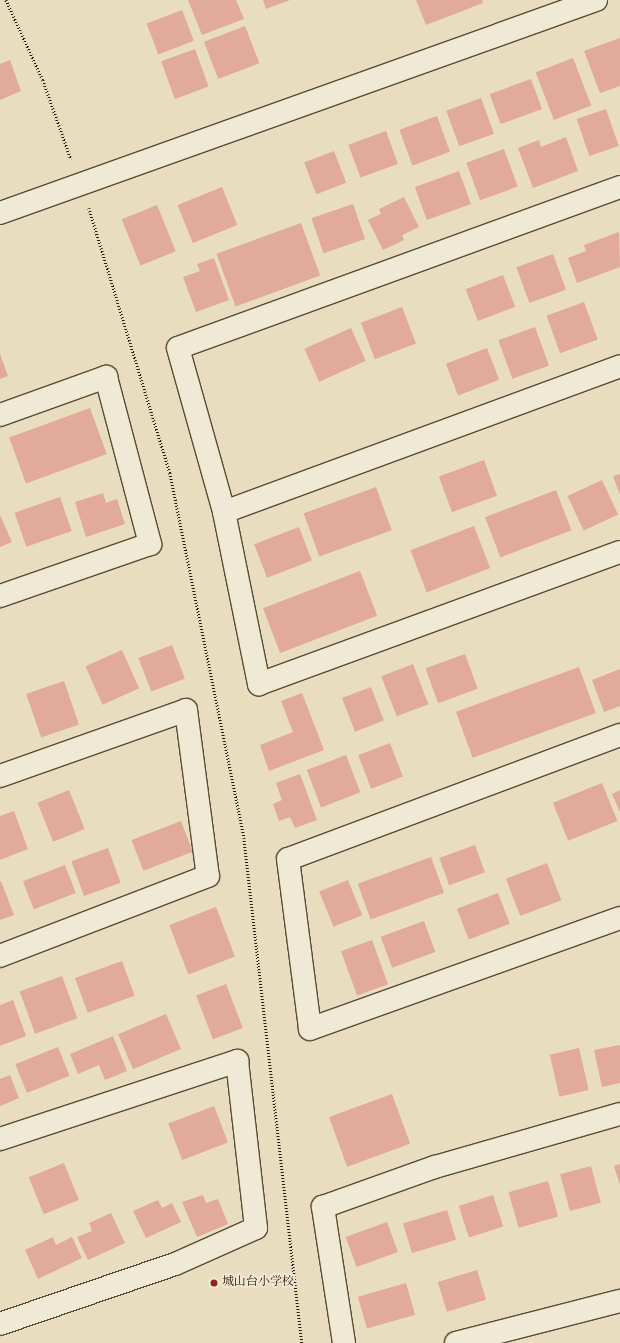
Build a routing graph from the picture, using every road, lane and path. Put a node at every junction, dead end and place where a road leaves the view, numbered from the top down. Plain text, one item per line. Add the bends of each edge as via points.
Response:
1 (6, 0) edge
2 (596, 0) edge
3 (80, 184) junction
4 (620, 187) edge
5 (88, 208) dead end
6 (0, 214) edge
7 (620, 366) edge
8 (0, 415) edge
9 (224, 512) junction
10 (620, 552) edge
11 (0, 596) edge
12 (620, 735) edge
13 (0, 776) edge
14 (620, 918) edge
15 (0, 956) edge
16 (620, 1114) edge
17 (0, 1139) edge
18 (620, 1301) edge
19 (0, 1324) edge
20 (344, 1343) edge
21 (456, 1343) edge

1 - 3 path via 43,80
2 - 3 street
3 - 5 path
3 - 6 street
4 - 9 street via 178,348
7 - 9 street
8 - 11 street via 106,377 150,544
9 - 10 street via 259,684
12 - 14 street via 288,859 310,1029
13 - 15 street via 186,710 208,876
16 - 20 street via 435,1167 323,1207
17 - 19 street via 237,1061 256,1228 175,1264
18 - 21 street

